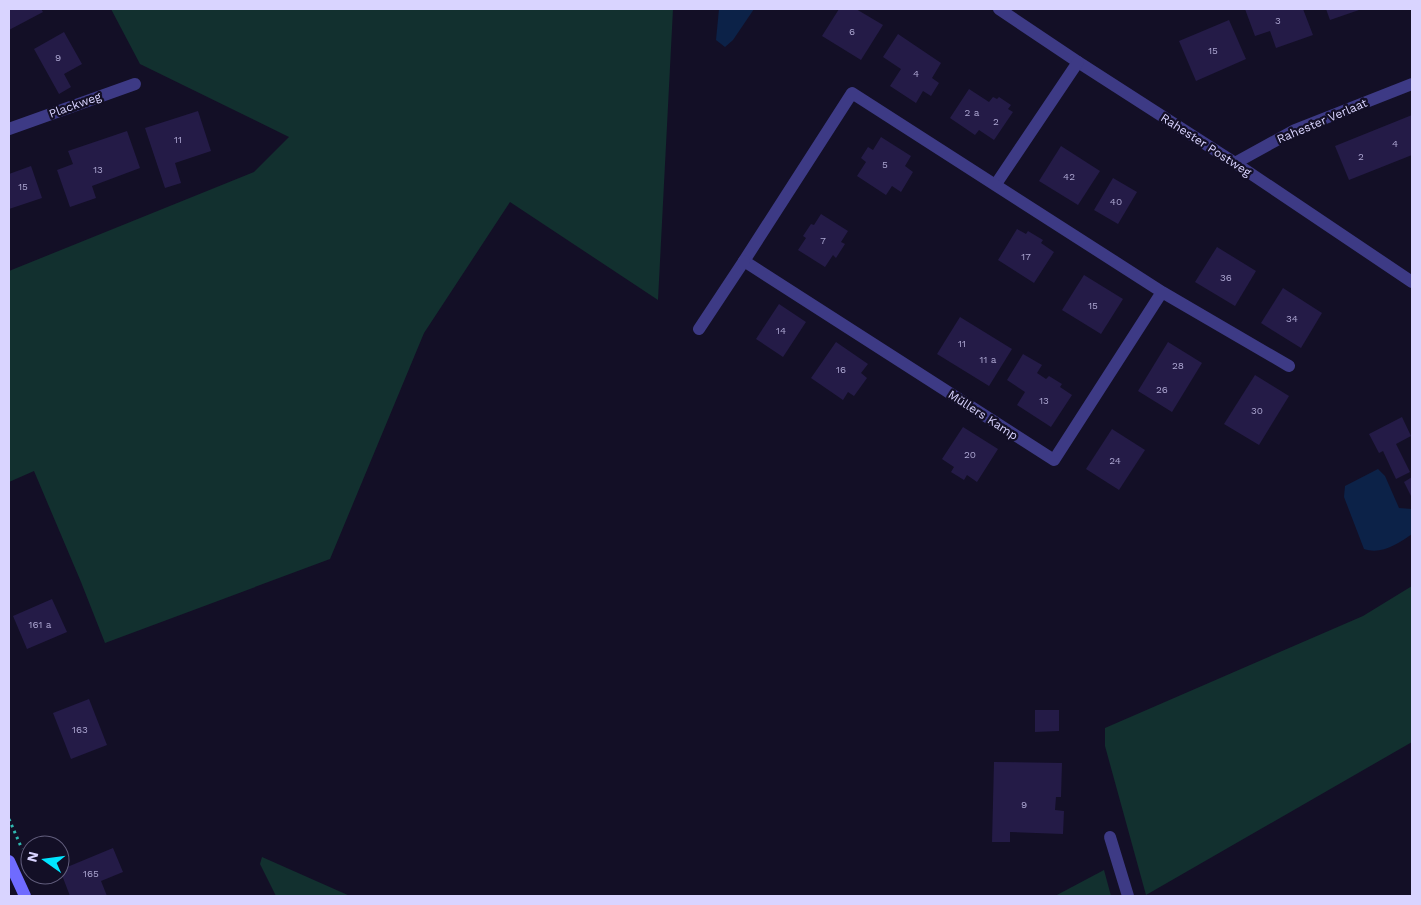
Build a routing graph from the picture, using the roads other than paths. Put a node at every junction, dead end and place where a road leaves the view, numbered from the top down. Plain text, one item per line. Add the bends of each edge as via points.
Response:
1 (999, 9) edge
2 (1016, 13) edge
3 (1078, 62) junction
4 (135, 84) dead end
5 (1412, 84) edge
6 (10, 124) edge
7 (1234, 163) junction
8 (996, 184) junction
9 (744, 261) junction
10 (1412, 282) edge
11 (1162, 292) junction
12 (699, 328) dead end
13 (1290, 366) dead end
14 (1110, 837) dead end
15 (9, 861) edge
16 (25, 896) edge
17 (1128, 896) edge

1 - 2 street, Rahester Postweg
2 - 3 street, Rahester Postweg
3 - 7 street, Rahester Postweg
3 - 8 street
4 - 6 street, Plackweg
5 - 7 street, Rahester Verlaat via 1295,130
7 - 10 street, Rahester Postweg
8 - 9 street via 852,93
8 - 11 street
9 - 11 street, Müllers Kamp via 1054,460
9 - 12 street
11 - 13 street
14 - 17 street
15 - 16 main road

